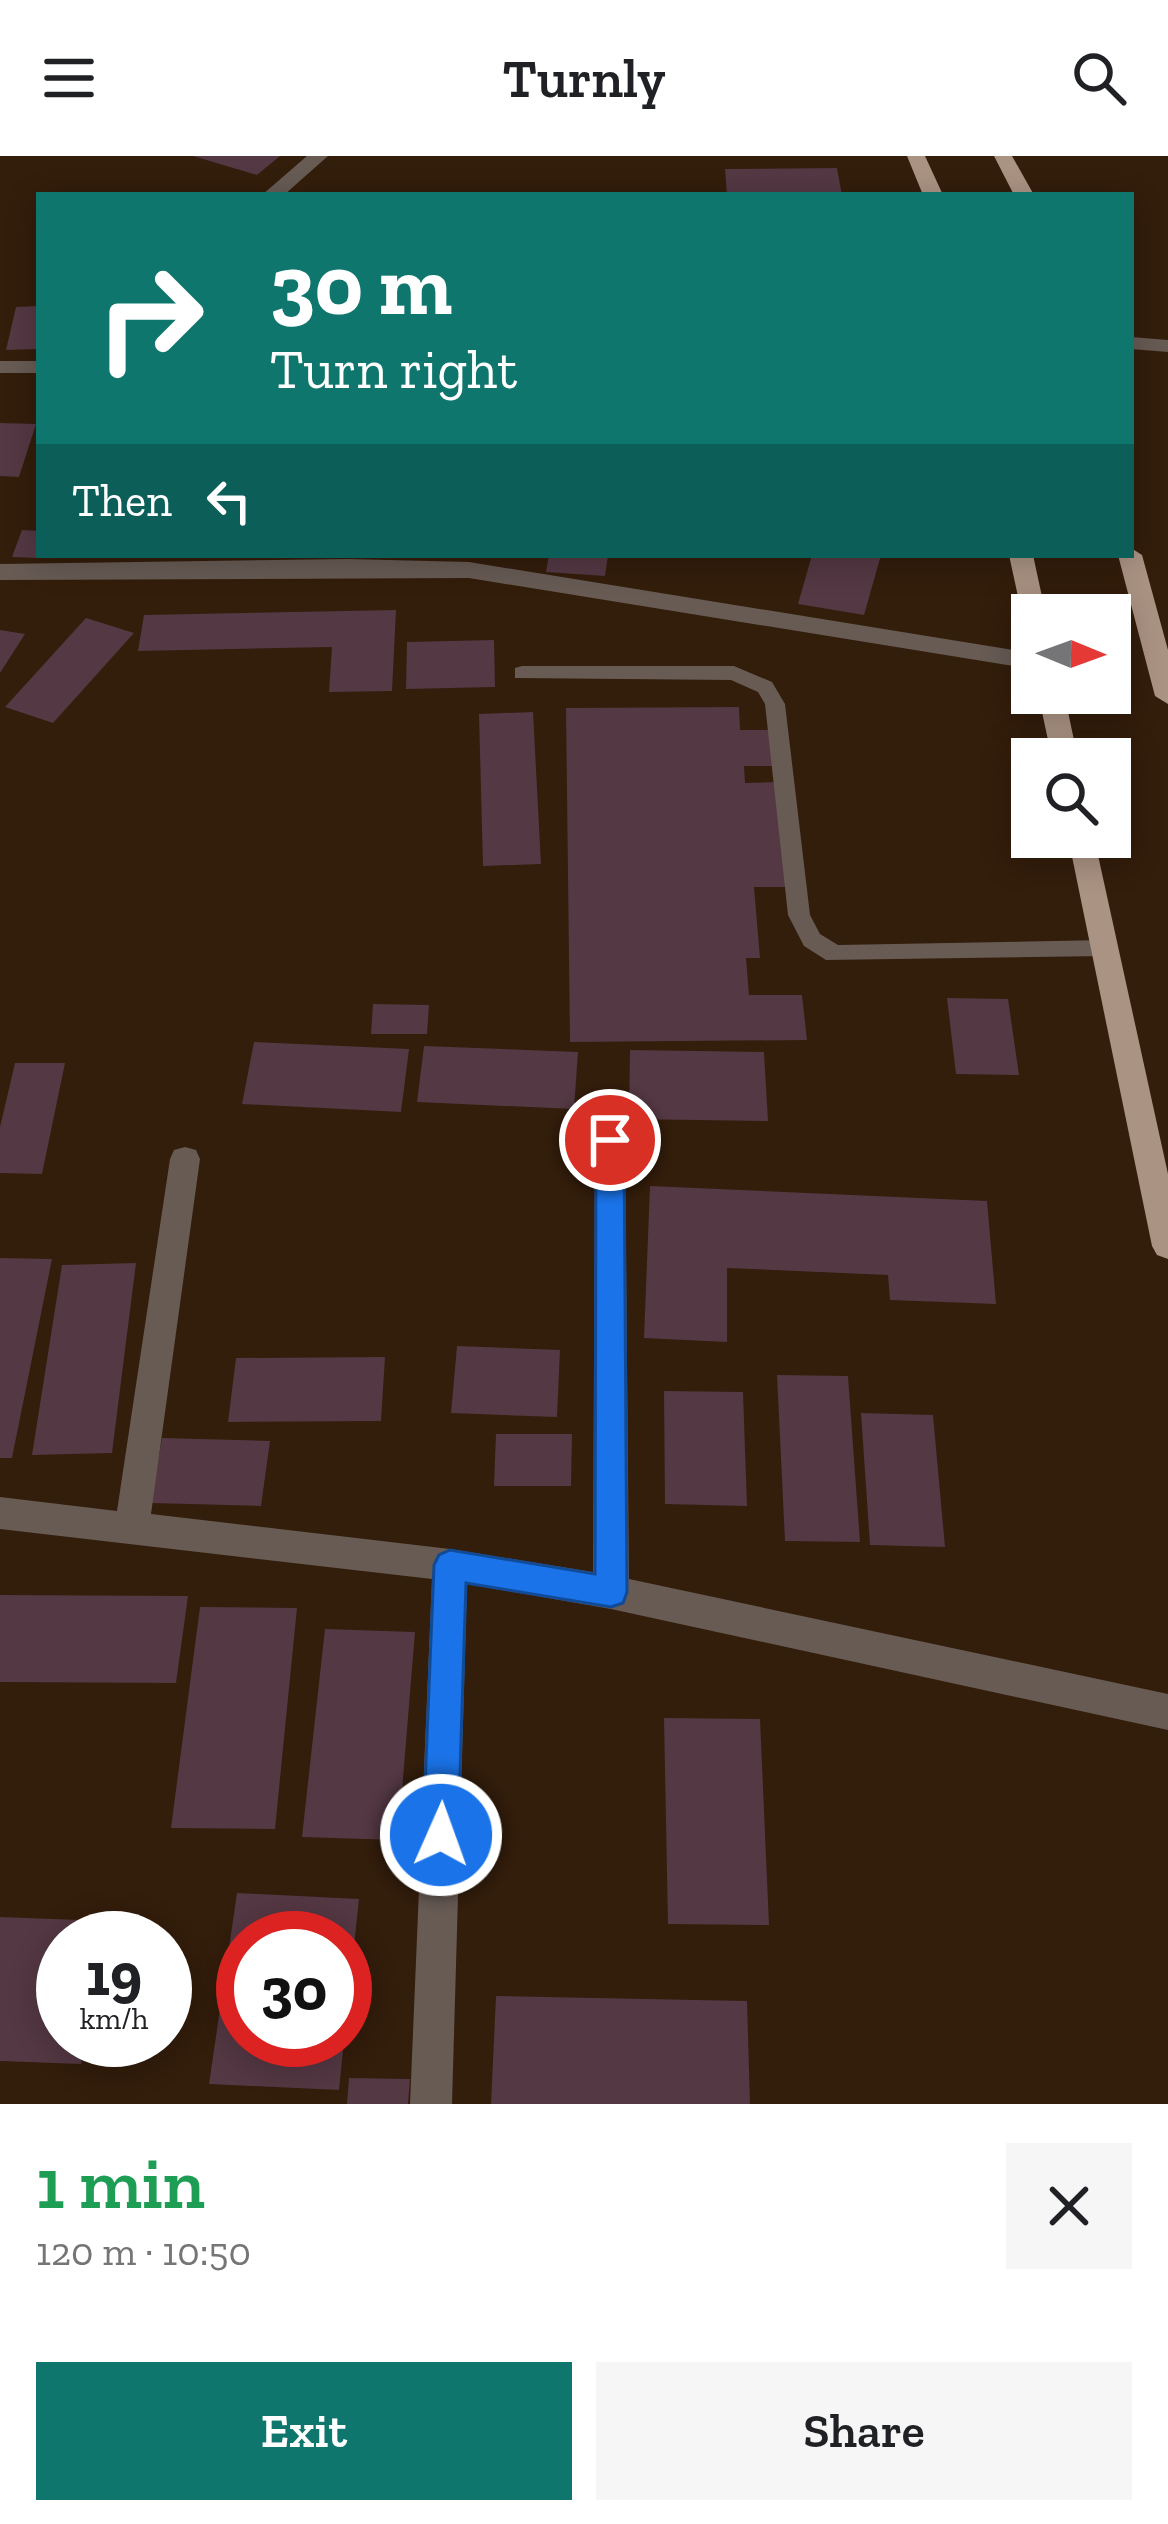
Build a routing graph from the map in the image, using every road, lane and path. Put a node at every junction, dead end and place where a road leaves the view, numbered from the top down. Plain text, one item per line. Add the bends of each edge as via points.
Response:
1 (319, 156) edge
2 (916, 156) edge
3 (1004, 156) edge
4 (276, 192) edge
5 (932, 192) edge
6 (1022, 192) edge
7 (1134, 343) edge
8 (1168, 346) edge
9 (36, 367) edge
10 (0, 368) edge
11 (1022, 558) edge
12 (1131, 558) edge
13 (0, 572) edge
14 (1029, 594) edge
15 (1011, 658) edge
16 (522, 673) dead end
17 (1168, 697) edge
18 (1086, 858) edge
19 (1105, 949) junction
20 (610, 1140) dead end
21 (185, 1160) dead end
22 (1168, 1246) edge
23 (0, 1513) edge
24 (132, 1528) junction
25 (450, 1565) junction
26 (611, 1592) junction
27 (1168, 1712) edge
28 (431, 2104) edge

1 - 4 street
2 - 5 main road
3 - 6 main road
7 - 8 street
9 - 10 street
11 - 14 main road
12 - 17 main road
13 - 15 street via 469,570
16 - 19 lane via 734,673 765,687 775,704 799,915 812,940 834,954
18 - 19 main road
19 - 22 main road
20 - 26 street
21 - 24 street
23 - 24 street
24 - 25 street
25 - 26 street
25 - 28 street
26 - 27 street

